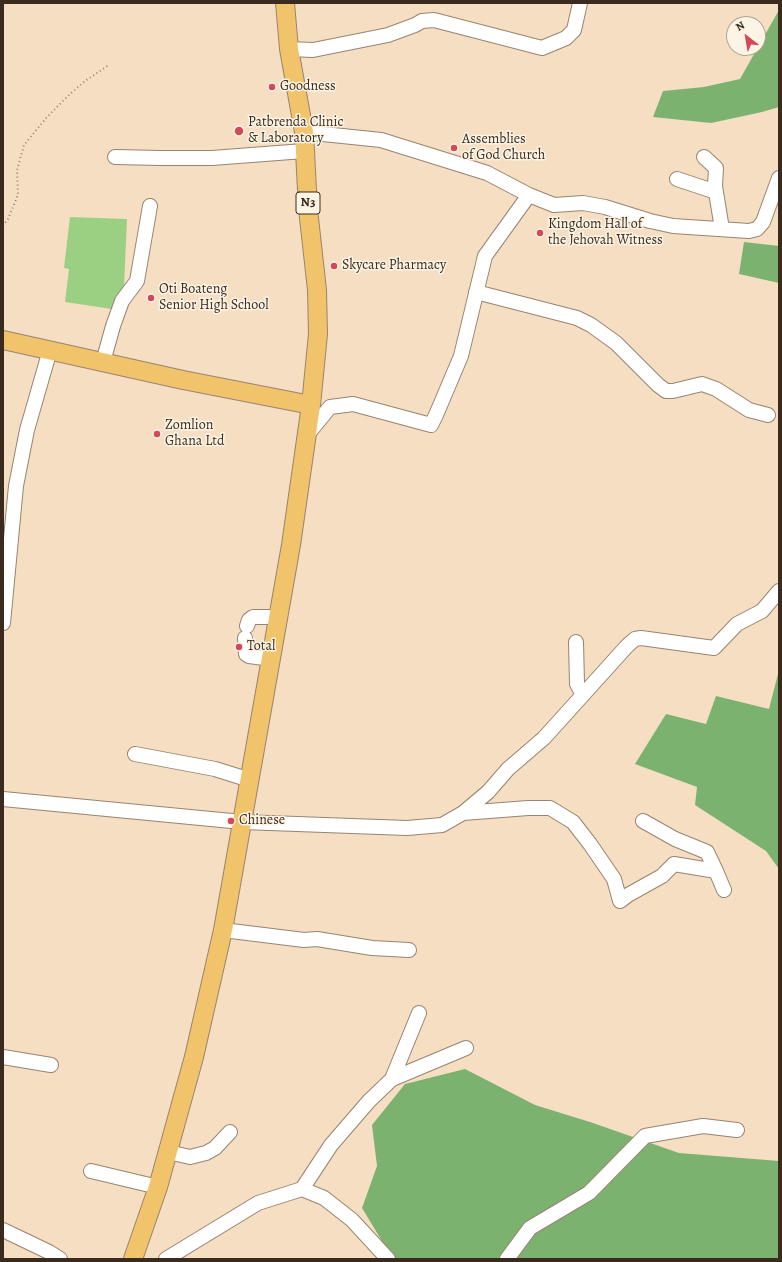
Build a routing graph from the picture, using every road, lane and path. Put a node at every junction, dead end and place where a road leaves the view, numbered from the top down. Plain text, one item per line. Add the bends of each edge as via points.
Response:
1 (285, 3) edge
2 (580, 3) edge
3 (289, 49) junction
4 (109, 65) dead end
5 (304, 132) junction
6 (304, 151) junction
7 (115, 157) dead end
8 (704, 157) dead end
9 (779, 178) edge
10 (676, 179) dead end
11 (716, 192) junction
12 (529, 195) junction
13 (150, 206) dead end
14 (3, 226) edge
15 (722, 229) junction
16 (476, 292) junction
17 (3, 340) edge
18 (50, 350) junction
19 (103, 362) junction
20 (311, 404) junction
21 (768, 415) dead end
22 (307, 435) junction
23 (779, 591) edge
24 (279, 617) junction
25 (3, 623) edge
26 (576, 642) dead end
27 (272, 660) junction
28 (584, 695) junction
29 (135, 754) dead end
30 (250, 780) junction
31 (3, 799) edge
32 (463, 813) junction
33 (643, 821) dead end
34 (242, 822) junction
35 (716, 871) junction
36 (724, 890) dead end
37 (223, 930) junction
38 (409, 950) dead end
39 (419, 1013) dead end
40 (466, 1048) dead end
41 (3, 1057) edge
42 (51, 1065) dead end
43 (392, 1079) junction
44 (737, 1130) dead end
45 (230, 1132) dead end
46 (168, 1152) junction
47 (91, 1170) dead end
48 (158, 1187) junction
49 (302, 1189) junction
50 (3, 1230) edge
51 (60, 1259) edge
52 (133, 1259) edge
53 (166, 1259) edge
54 (388, 1259) edge
55 (507, 1259) edge

1 - 3 main road, N3
2 - 3 street via 574,30 566,38 542,48 434,20 422,21 388,34 313,50
3 - 5 main road, N3
4 - 14 path via 70,94 24,146 17,170 18,195
5 - 6 main road, N3
5 - 12 street via 381,140 487,173
6 - 7 street via 212,158
6 - 20 main road, N3 via 318,290 318,334
8 - 11 street via 716,168
9 - 15 street via 763,222 757,229
10 - 11 street
11 - 15 street
12 - 15 street via 554,205 583,203 605,207 650,222
12 - 16 street via 485,256
13 - 19 street via 137,281 122,301
16 - 21 street via 577,318 616,343 666,391 702,384 716,389 749,410
16 - 22 street via 460,356 431,425 353,404 330,407
17 - 18 main road
18 - 19 main road
18 - 25 street via 26,430 16,486
19 - 20 main road
20 - 22 main road
22 - 24 main road
23 - 28 street via 762,611 737,624 714,648 635,639
24 - 27 main road
24 - 27 street via 252,617 246,632 246,654
26 - 28 street via 577,684
27 - 30 main road
28 - 32 street via 544,738
29 - 30 street via 215,769
30 - 34 main road
31 - 34 street
32 - 34 street via 442,825 408,828
32 - 35 street via 550,808 573,822 590,844 614,879 620,901 662,876 674,864
33 - 35 street via 675,839 707,852
34 - 37 main road
35 - 36 street
37 - 38 street
37 - 46 main road via 194,1057
39 - 43 street
40 - 43 street
41 - 42 street
43 - 49 street via 369,1101 332,1145
44 - 55 street via 703,1126 645,1136 589,1193 530,1228
45 - 46 street via 215,1148 206,1153 190,1156
46 - 48 main road
47 - 48 street
48 - 52 main road
49 - 53 street via 258,1203
49 - 54 street via 324,1198 352,1220
50 - 51 street

